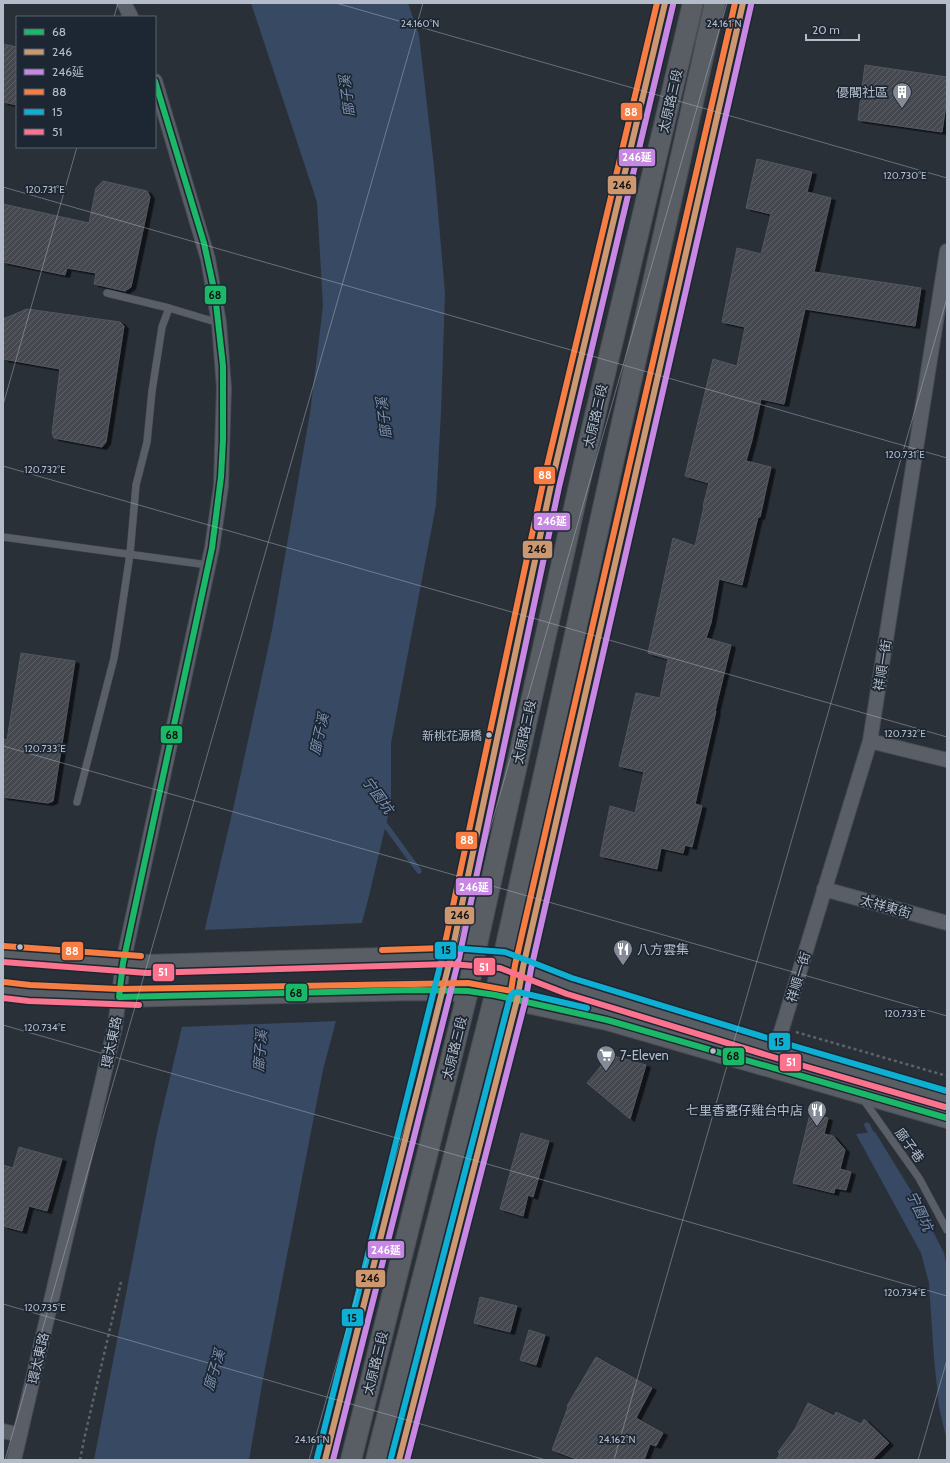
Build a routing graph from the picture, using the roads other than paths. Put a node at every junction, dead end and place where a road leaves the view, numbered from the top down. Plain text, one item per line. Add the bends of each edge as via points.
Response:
1 (124, 3) edge
2 (665, 3) edge
3 (693, 3) edge
4 (714, 3) edge
5 (743, 3) edge
6 (130, 16) edge
7 (156, 84) edge
8 (947, 251) edge
9 (107, 293) dead end
10 (169, 308) junction
11 (219, 324) junction
12 (3, 537) edge
13 (130, 554) junction
14 (208, 566) junction
15 (870, 741) junction
16 (947, 760) edge
17 (77, 802) dead end
18 (824, 889) junction
19 (947, 923) edge
20 (3, 954) edge
21 (451, 956) junction
22 (474, 958) junction
23 (502, 960) junction
24 (123, 963) junction
25 (523, 967) junction
26 (3, 990) edge
27 (443, 991) junction
28 (468, 991) junction
29 (495, 996) junction
30 (120, 997) junction
31 (517, 1000) junction
32 (773, 1058) junction
33 (862, 1084) junction
34 (947, 1099) edge
35 (947, 1118) edge
36 (947, 1230) edge
37 (3, 1431) edge
38 (20, 1435) junction
39 (14, 1460) edge
40 (325, 1460) edge
41 (351, 1460) edge
42 (376, 1460) edge
43 (399, 1460) edge

1 - 6 street
2 - 21 main road, 太原路三段 via 551,486
3 - 22 main road, 太原路三段 via 589,441
4 - 23 main road, 太原路三段
5 - 25 main road
7 - 11 street, 環太東路 via 208,258
8 - 15 street, 祥順一街
9 - 10 lane
10 - 11 lane
10 - 13 lane via 162,327 147,442 136,485
11 - 14 street, 環太東路 via 224,388 221,486
12 - 13 lane
13 - 14 lane
13 - 17 lane via 114,658
14 - 24 street, 環太東路
15 - 16 street
15 - 18 street, 祥順一街
18 - 19 street, 太祥東街
18 - 32 street, 祥順一街
20 - 24 main road
21 - 22 main road
21 - 24 main road
21 - 27 main road, 太原路三段
22 - 23 main road
22 - 28 main road, 太原路三段
23 - 25 main road
23 - 29 main road, 太原路三段
24 - 30 street, 環太東路
25 - 31 main road
25 - 32 main road via 569,986
26 - 30 main road
27 - 28 main road
27 - 30 main road
27 - 40 main road, 太原路三段
28 - 29 main road
28 - 41 main road, 太原路三段
29 - 31 main road
29 - 42 main road, 太原路三段
30 - 38 street, 環太東路
31 - 32 main road
31 - 43 main road
32 - 33 main road
33 - 34 main road
33 - 35 main road
33 - 36 lane, 廍子巷
37 - 38 street
38 - 39 street, 環太東路

